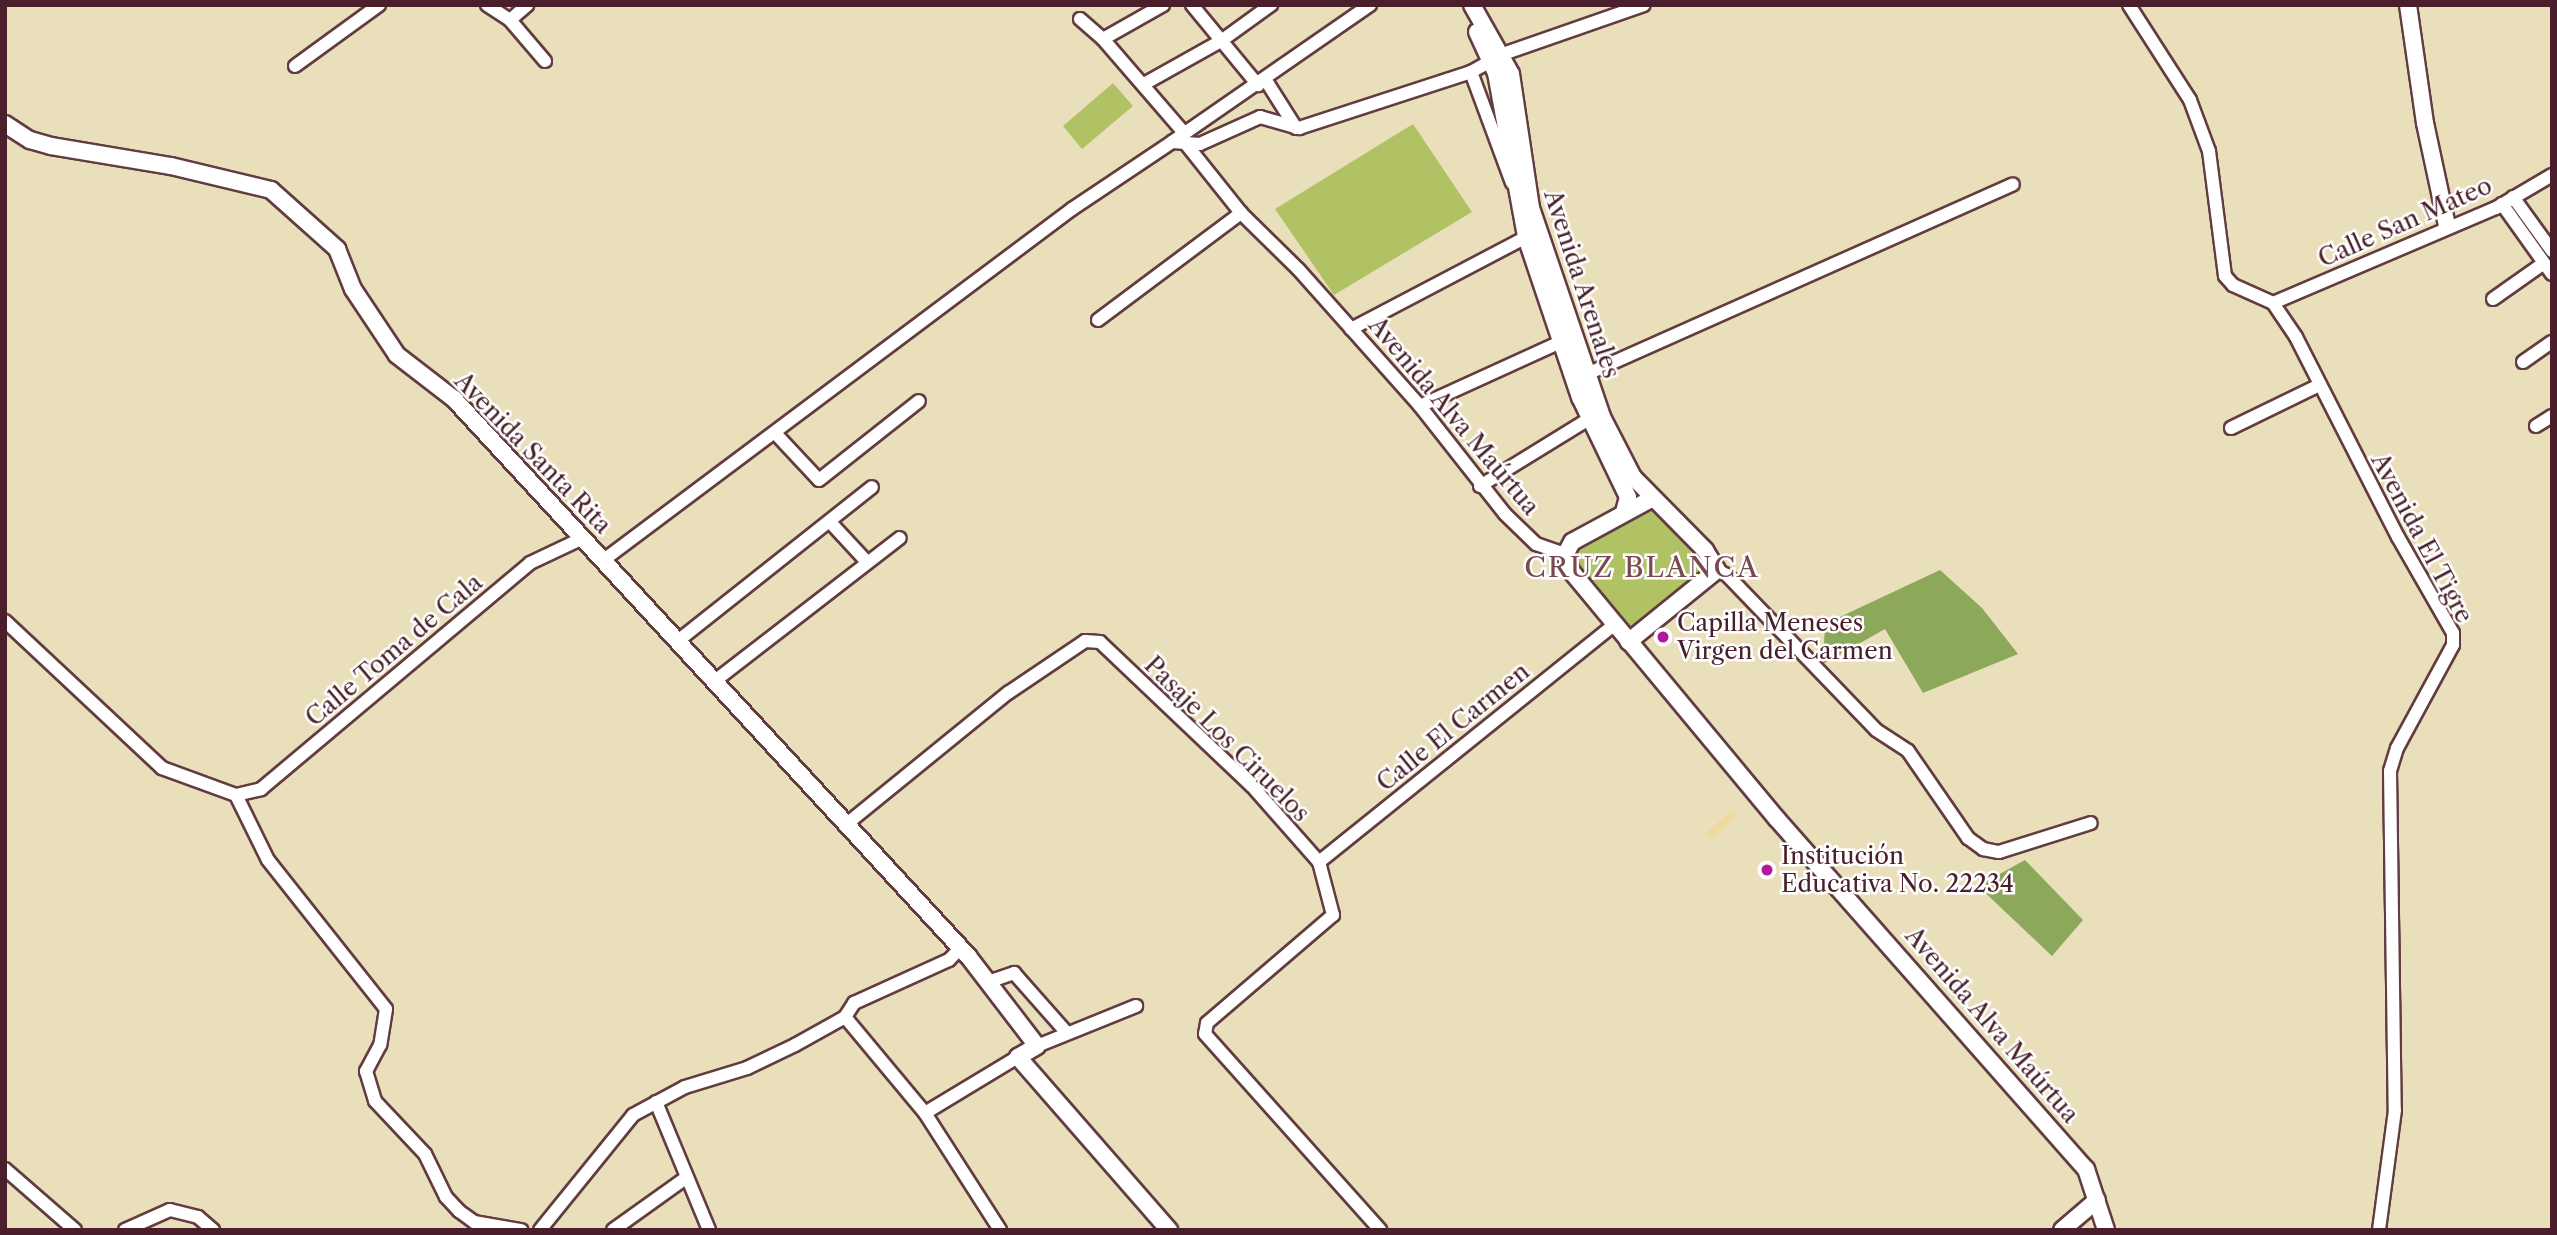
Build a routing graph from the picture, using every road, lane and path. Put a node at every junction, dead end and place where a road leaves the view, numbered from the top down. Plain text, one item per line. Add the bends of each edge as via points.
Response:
1 (379, 5) edge
2 (486, 5) edge
3 (527, 5) edge
4 (1163, 5) edge
5 (1192, 5) edge
6 (1271, 5) edge
7 (1370, 5) edge
8 (1461, 5) edge
9 (1472, 5) edge
10 (1644, 5) edge
11 (2129, 5) edge
12 (2407, 5) edge
13 (1080, 19) dead end
14 (510, 20) junction
15 (1103, 39) junction
16 (1221, 41) junction
17 (1497, 57) junction
18 (545, 61) dead end
19 (295, 66) dead end
20 (1471, 72) junction
21 (1261, 82) junction
22 (1143, 84) junction
23 (5, 124) edge
24 (1296, 128) junction
25 (1185, 138) junction
26 (2552, 175) edge
27 (1513, 184) junction
28 (2012, 184) dead end
29 (2507, 200) junction
30 (1241, 213) junction
31 (2447, 226) junction
32 (1526, 237) junction
33 (2552, 251) edge
34 (2548, 268) edge
35 (2493, 299) dead end
36 (2273, 303) junction
37 (1098, 320) dead end
38 (1351, 329) junction
39 (1567, 338) junction
40 (2552, 342) edge
41 (2523, 362) dead end
42 (1587, 374) junction
43 (2319, 384) junction
44 (919, 401) dead end
45 (1420, 406) junction
46 (2552, 416) edge
47 (1589, 419) junction
48 (2536, 426) dead end
49 (2231, 428) dead end
50 (775, 433) junction
51 (1479, 486) junction
52 (872, 487) dead end
53 (1653, 498) junction
54 (1624, 512) junction
55 (830, 522) junction
56 (583, 538) junction
57 (900, 538) dead end
58 (1565, 554) junction
59 (605, 559) junction
60 (867, 562) junction
61 (1717, 570) junction
62 (5, 621) edge
63 (1614, 625) junction
64 (679, 640) junction
65 (1628, 642) junction
66 (716, 680) junction
67 (236, 795) junction
68 (849, 822) junction
69 (2091, 823) dead end
70 (1319, 862) junction
71 (960, 948) junction
72 (988, 982) junction
73 (1136, 1006) dead end
74 (845, 1017) junction
75 (1067, 1033) junction
76 (1037, 1046) junction
77 (1018, 1057) junction
78 (656, 1102) junction
79 (925, 1113) junction
80 (5, 1169) edge
81 (686, 1178) junction
82 (2097, 1200) junction
83 (75, 1230) edge
84 (125, 1230) edge
85 (213, 1230) edge
86 (521, 1230) edge
87 (540, 1230) edge
88 (613, 1230) edge
89 (709, 1230) edge
90 (1000, 1230) edge
91 (1169, 1230) edge
92 (1380, 1230) edge
93 (2062, 1230) edge
94 (2106, 1230) edge
95 (2379, 1230) edge

1 - 19 street
2 - 14 street
3 - 14 street
4 - 15 street
5 - 16 street
6 - 16 street
7 - 21 street
8 - 17 street
9 - 17 street, Avenida Arenales
10 - 17 street
11 - 36 street via 2190,100 2209,151 2225,276 2233,285
12 - 31 street
13 - 15 street, Avenida Alva Maúrtua
14 - 18 street
15 - 22 street, Avenida Alva Maúrtua
16 - 21 street
16 - 22 street
17 - 20 street
17 - 27 street, Avenida Arenales
17 - 39 street, Avenida Arenales via 1515,93 1531,208
20 - 24 street
20 - 27 street
21 - 24 street
21 - 25 street
22 - 25 street, Avenida Alva Maúrtua
23 - 56 street, Avenida Santa Rita via 30,140 51,146 171,166 273,191 342,255 353,289 397,355 452,397
24 - 25 street via 1261,117 1199,144
25 - 30 street, Avenida Alva Maúrtua
25 - 50 street via 1172,142 1072,209
26 - 29 street, Calle San Mateo
27 - 32 street, Avenida Arenales
28 - 42 street
29 - 31 street, Calle San Mateo
29 - 33 street
29 - 34 street
30 - 37 street
30 - 38 street, Avenida Alva Maúrtua
31 - 36 street, Calle San Mateo
32 - 38 street
32 - 39 street, Avenida Arenales
34 - 35 street
36 - 43 street, Avenida El Tigre
38 - 45 street, Avenida Alva Maúrtua
39 - 42 street, Avenida Arenales
39 - 45 street
39 - 47 street, Avenida Arenales
40 - 41 street
42 - 53 street, Avenida Arenales via 1602,417 1633,477
43 - 49 street
43 - 95 street, Avenida El Tigre via 2453,632 2453,645 2397,748 2390,771 2395,1096
44 - 50 street via 819,480
45 - 51 street, Avenida Alva Maúrtua
46 - 48 street
47 - 51 street
47 - 54 street, Avenida Arenales via 1628,497
50 - 59 street
51 - 58 street, Avenida Alva Maúrtua via 1532,541
52 - 55 street
53 - 54 street
53 - 61 street, Avenida Arenales via 1704,550
54 - 58 street via 1572,541
55 - 60 street
55 - 64 street
56 - 59 street, Avenida Santa Rita
56 - 67 street, Calle Toma de Cala via 530,563 261,789
57 - 60 street
58 - 63 street, Avenida Alva Maúrtua via 1571,571
59 - 64 street, Avenida Santa Rita
60 - 66 street
61 - 65 street
61 - 69 street via 1727,575 1876,730 1908,751 1968,838 1983,849 1999,852
62 - 67 street via 162,768
63 - 65 street, Avenida Alva Maúrtua
63 - 70 street, Calle El Carmen
64 - 66 street, Avenida Santa Rita
65 - 82 street, Avenida Alva Maúrtua via 1777,819 2086,1169
66 - 68 street, Avenida Santa Rita
67 - 86 street via 268,860 386,1009 380,1045 366,1071 369,1092 425,1154 446,1197 459,1212 474,1222
68 - 70 street, Pasaje Los Ciruelos via 1008,693 1095,639 1252,786
68 - 71 street, Avenida Santa Rita
70 - 92 street, Pasaje Los Ciruelos via 1332,915 1207,1023 1205,1034
71 - 72 street, Avenida Santa Rita
71 - 74 street via 949,960 854,1003
72 - 75 street via 1014,973
72 - 76 street, Avenida Santa Rita
73 - 75 street
74 - 78 street via 747,1068 685,1087
74 - 79 street
75 - 76 street
76 - 77 street
77 - 79 street
77 - 91 street
78 - 81 street
78 - 87 street via 620,1128
79 - 90 street
80 - 83 street
81 - 88 street
81 - 89 street
82 - 93 street
82 - 94 street, Avenida Alva Maúrtua
84 - 85 street via 170,1210 198,1217

